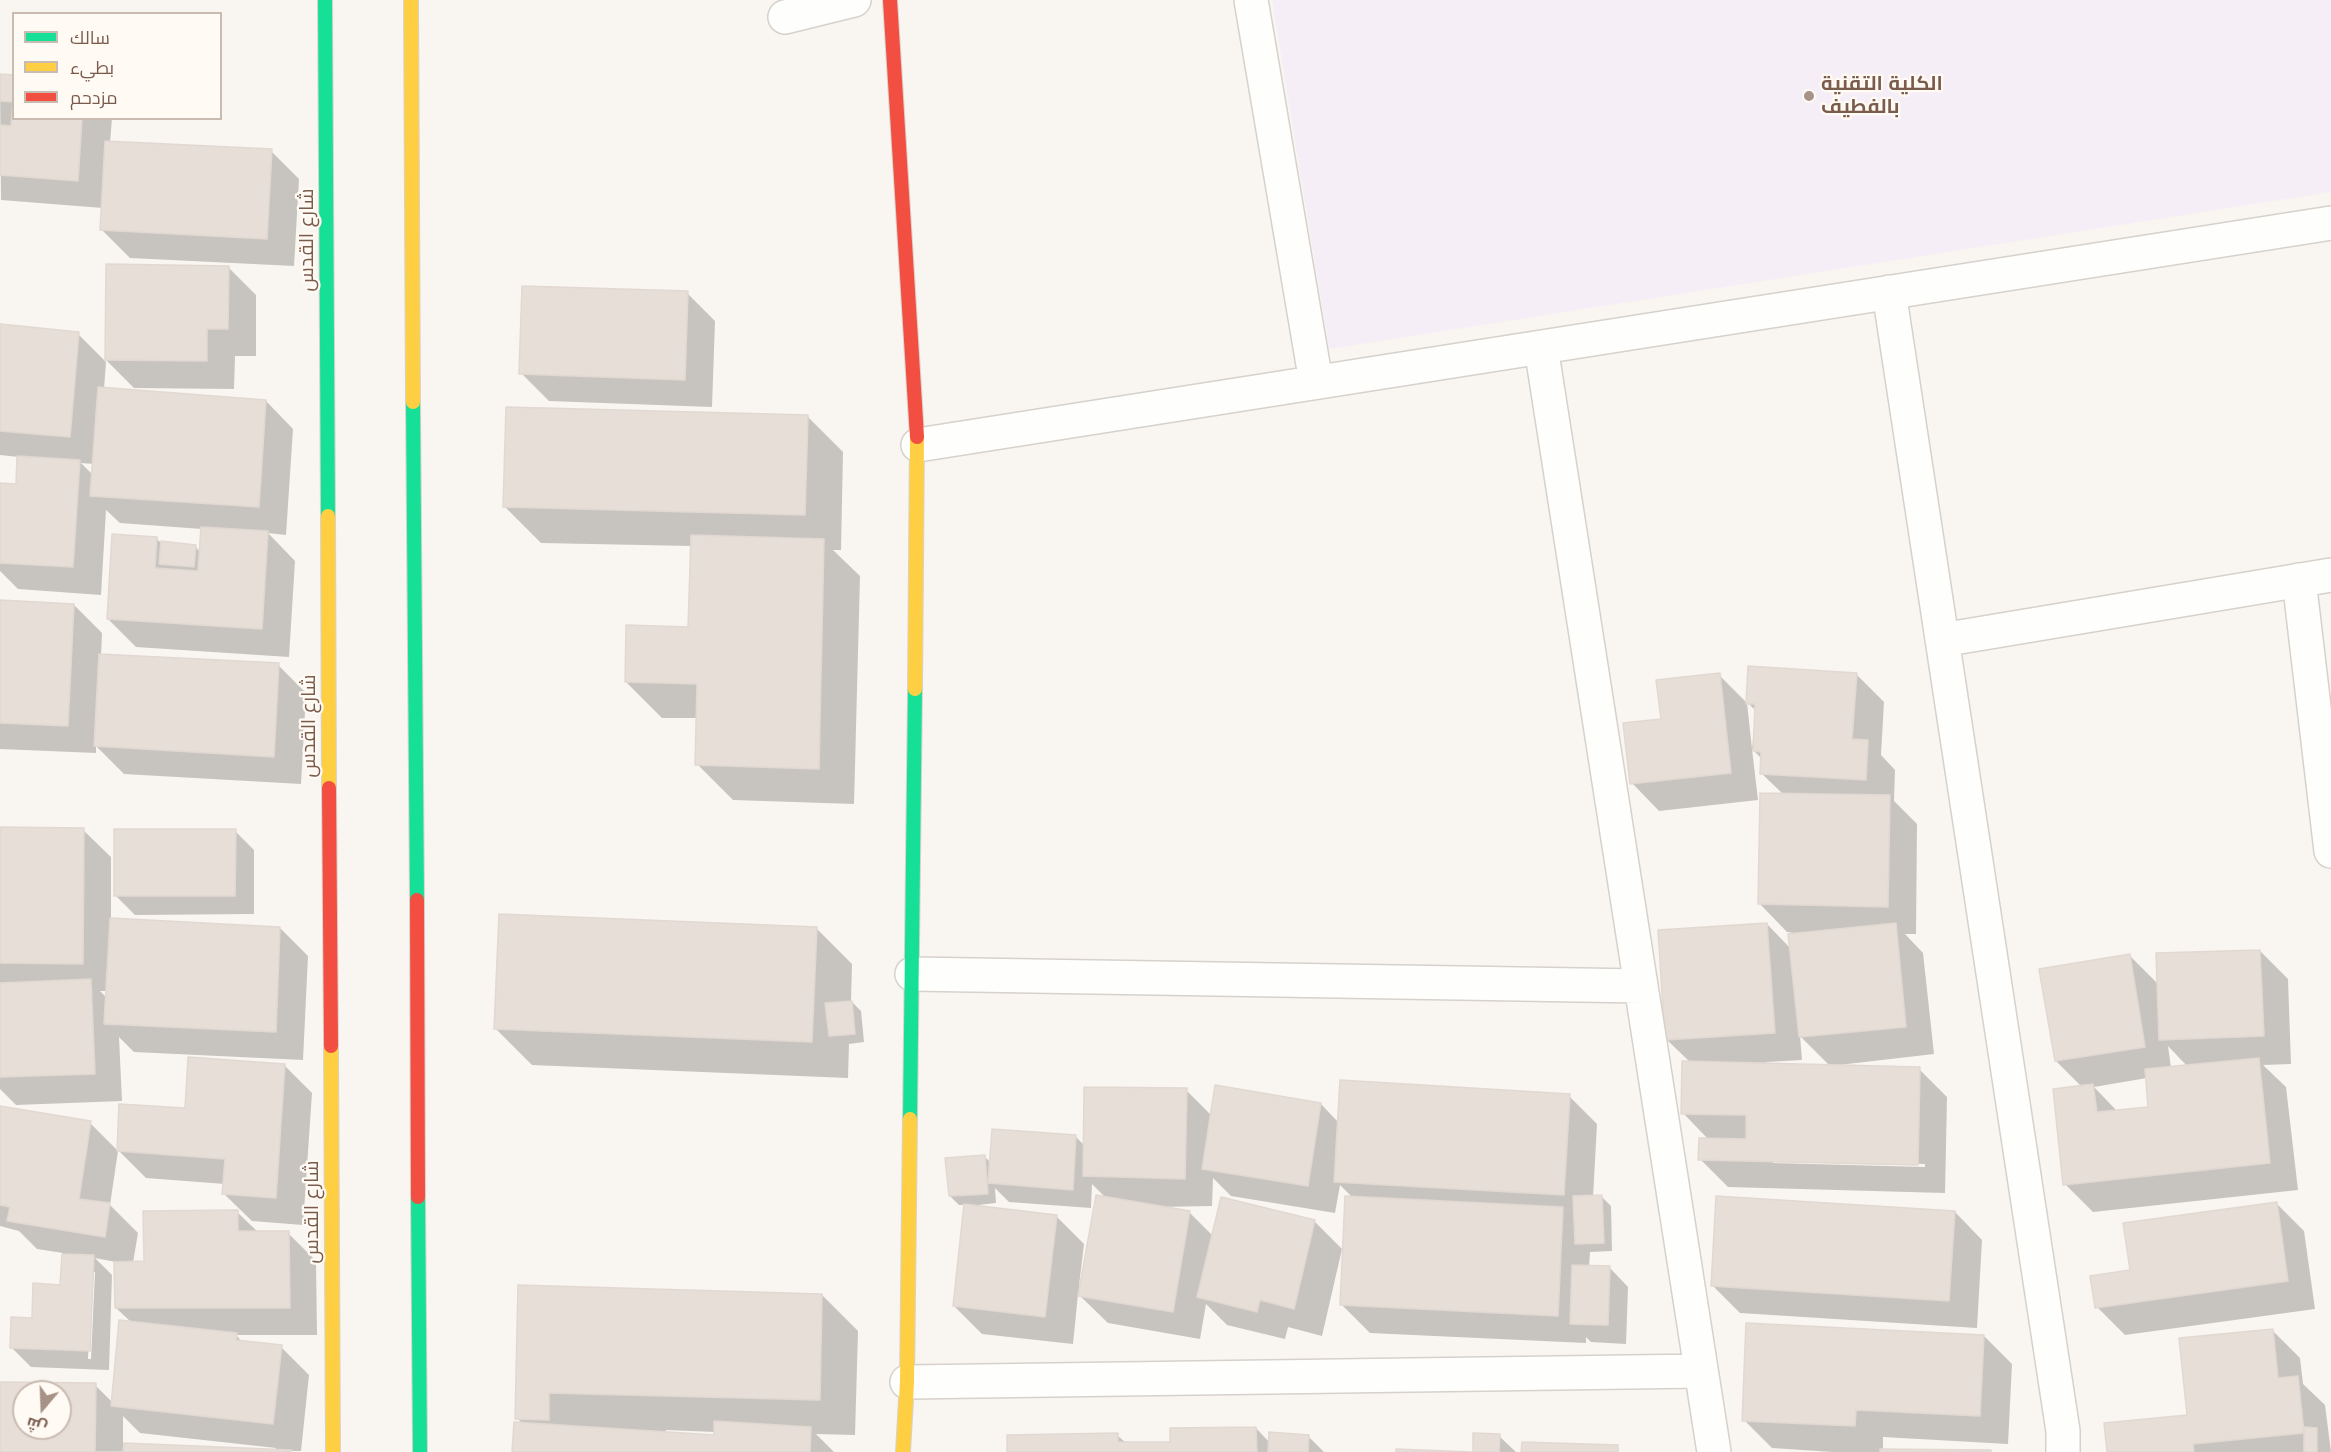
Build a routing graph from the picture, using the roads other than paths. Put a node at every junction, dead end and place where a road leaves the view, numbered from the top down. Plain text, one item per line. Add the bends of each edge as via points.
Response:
1 (325, 0) edge
2 (411, 0) edge
3 (854, 0) edge
4 (890, 0) edge
5 (1251, 0) edge
6 (785, 17) dead end
7 (2331, 223) edge
8 (1889, 292) junction
9 (1540, 347) junction
10 (1316, 382) junction
11 (918, 445) junction
12 (2315, 578) edge
13 (1942, 640) junction
14 (2331, 851) edge
15 (912, 974) junction
16 (1641, 986) junction
17 (1701, 1371) junction
18 (907, 1382) junction
19 (333, 1452) edge
20 (420, 1452) edge
21 (903, 1452) edge
22 (1714, 1452) edge
23 (2064, 1452) edge

1 - 19 main road, شارع القدس
2 - 20 main road
3 - 6 street
4 - 11 main road
5 - 10 street
7 - 8 street
8 - 9 street
8 - 13 street
9 - 10 street
9 - 16 street
10 - 11 street
11 - 15 main road
12 - 13 street
12 - 14 street
13 - 23 street
15 - 16 street
15 - 18 main road
16 - 17 street
17 - 18 street
17 - 22 street
18 - 21 main road

